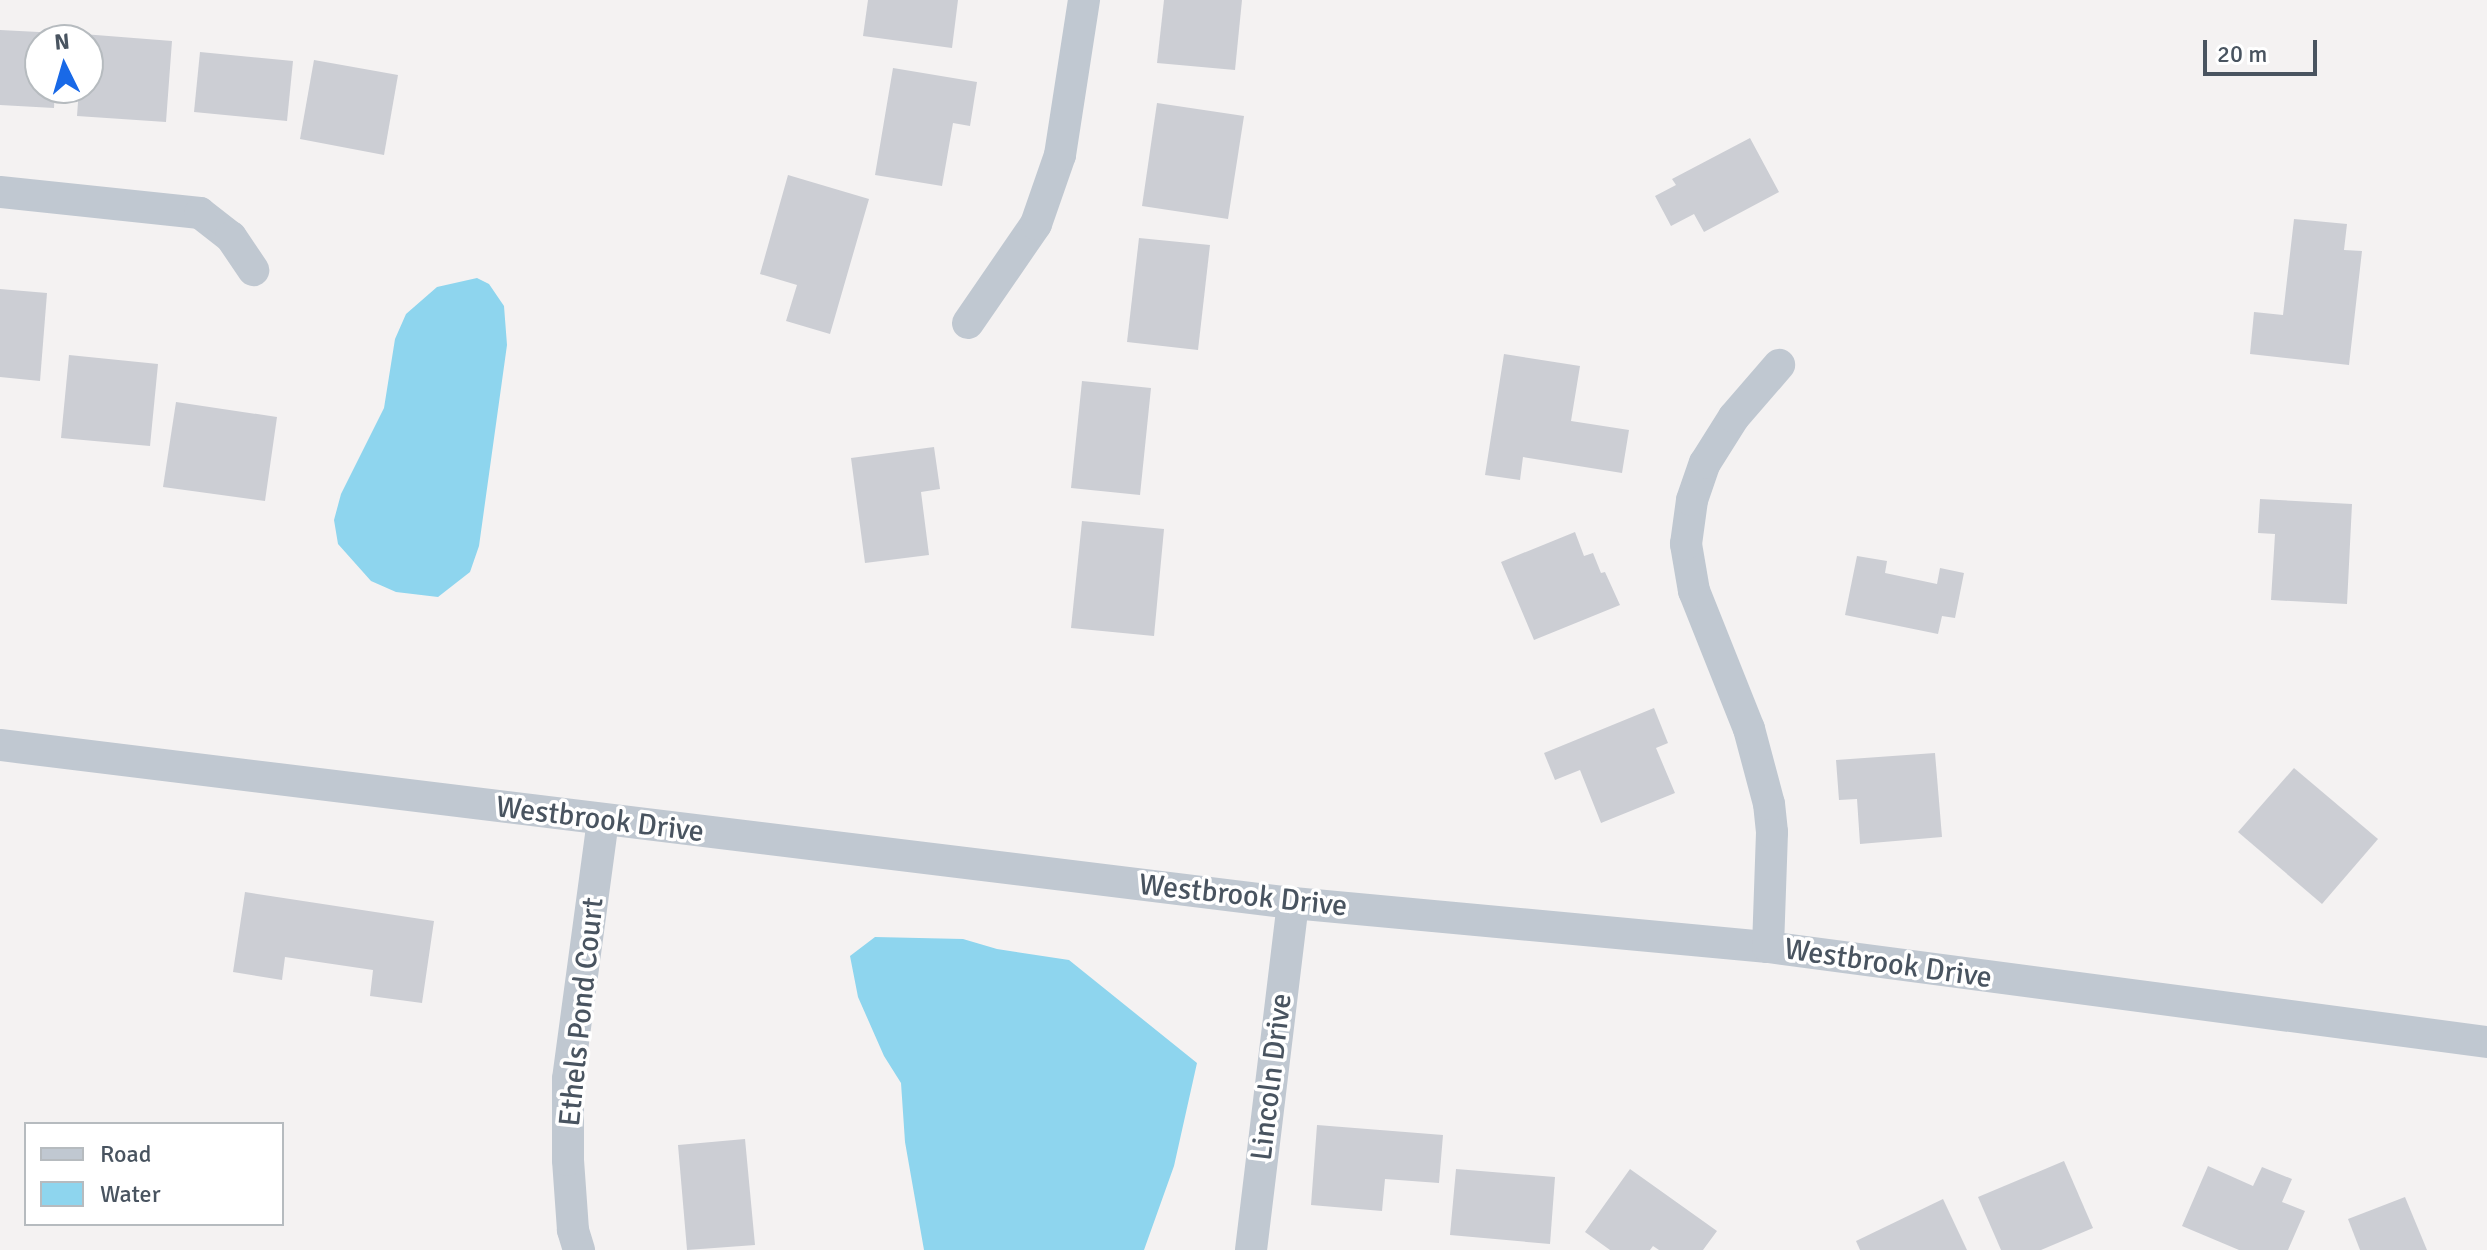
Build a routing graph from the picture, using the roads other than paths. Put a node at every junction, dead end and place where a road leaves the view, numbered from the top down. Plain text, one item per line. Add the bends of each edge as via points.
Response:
1 (1084, 0) edge
2 (0, 192) edge
3 (253, 270) dead end
4 (968, 323) dead end
5 (1779, 365) dead end
6 (0, 745) edge
7 (603, 821) junction
8 (1293, 903) junction
9 (1768, 947) junction
10 (2487, 1042) edge
11 (579, 1250) edge
12 (1251, 1250) edge

1 - 4 street via 1060,155 1036,224
2 - 3 street via 200,213 231,237
5 - 9 street via 1734,417 1705,463 1692,500 1686,544 1694,591 1749,729 1769,804
6 - 7 street, Westbrook Drive
7 - 8 street, Westbrook Drive
7 - 11 street, Ethels Pond Court via 568,1079 568,1160
8 - 9 street, Westbrook Drive
8 - 12 street, Lincoln Drive
9 - 10 street, Westbrook Drive

